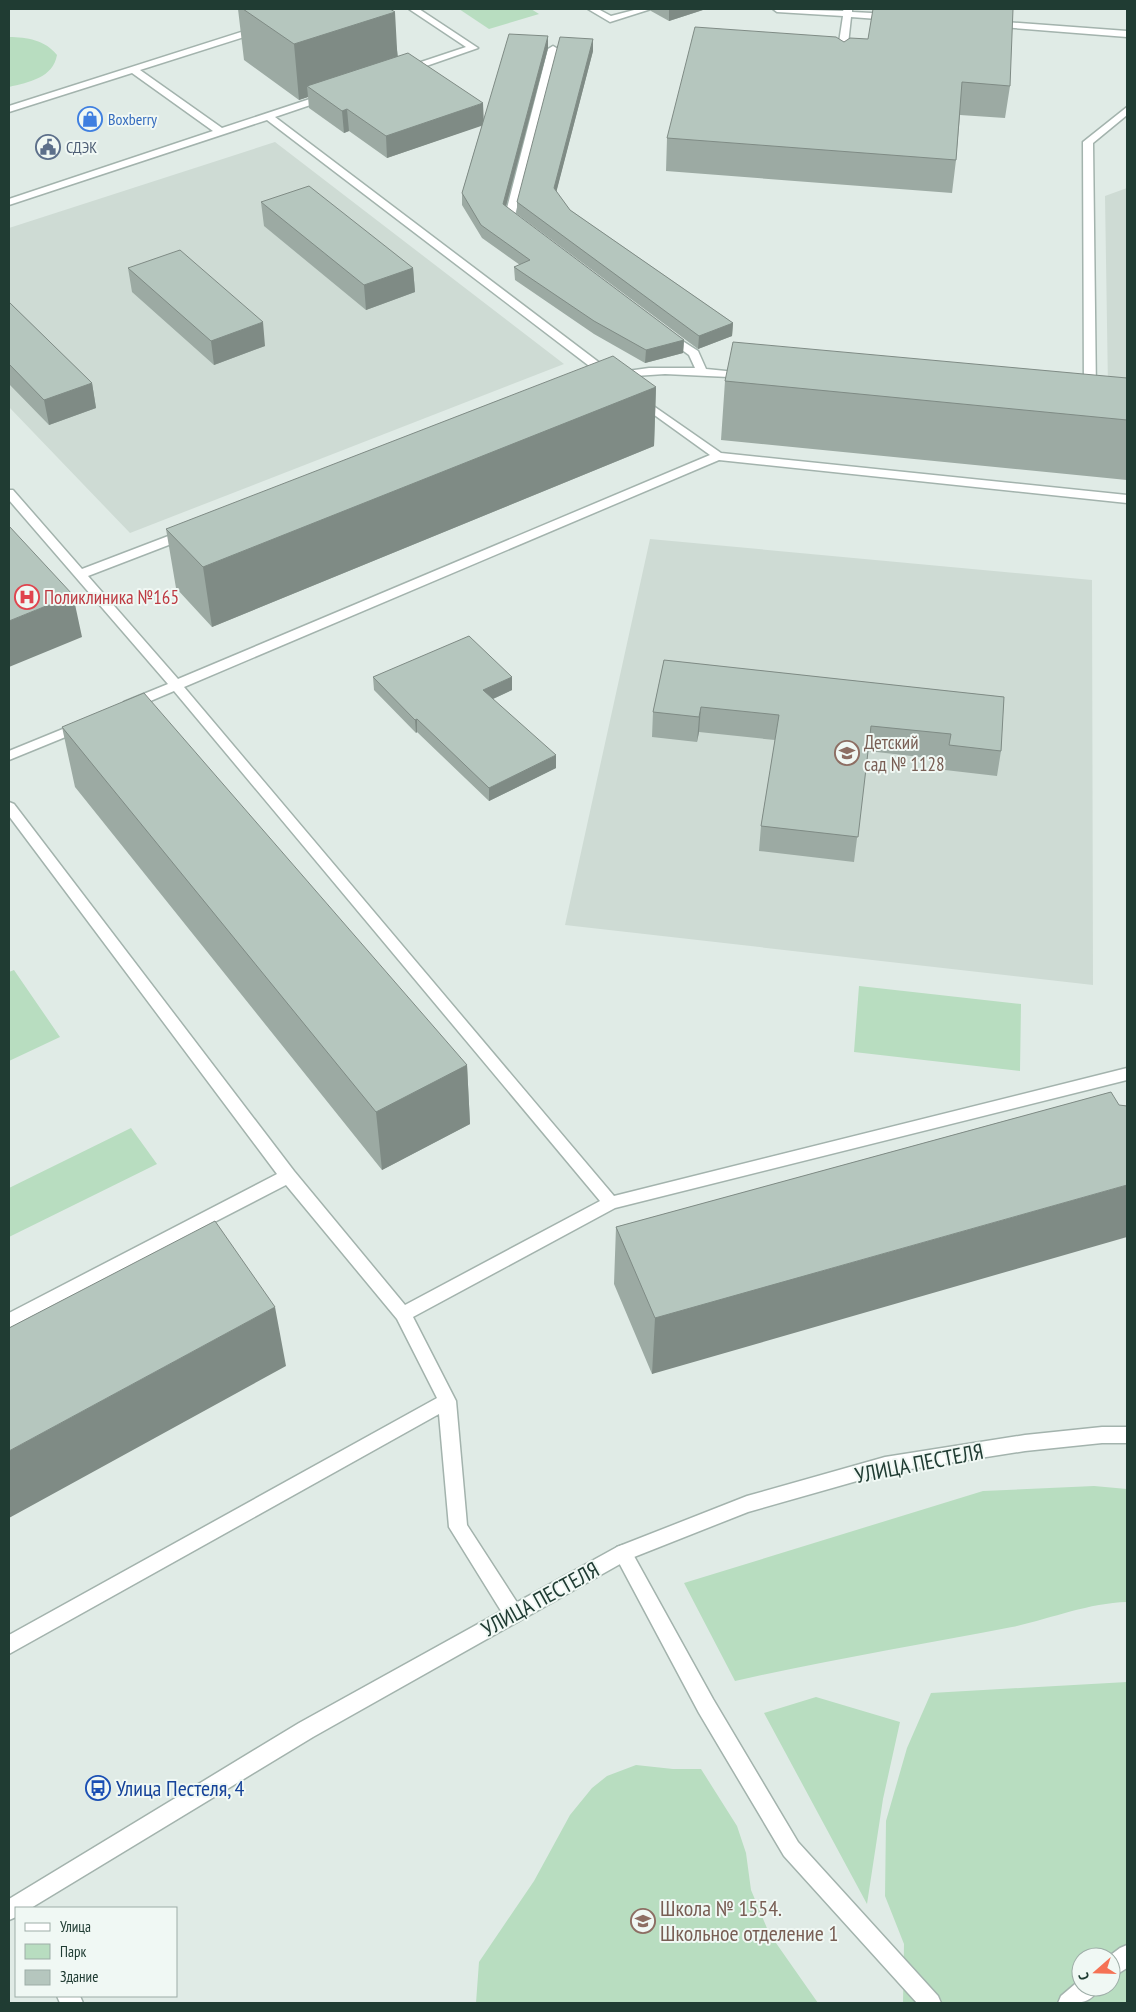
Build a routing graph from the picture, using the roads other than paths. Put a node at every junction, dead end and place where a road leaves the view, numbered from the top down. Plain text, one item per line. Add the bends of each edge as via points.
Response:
1 (413, 9) edge
2 (592, 9) edge
3 (647, 9) edge
4 (777, 9) edge
5 (848, 12) edge
6 (905, 18) edge
7 (982, 24) edge
8 (270, 26) edge
9 (1127, 34) edge
10 (553, 49) dead end
11 (132, 69) junction
12 (840, 69) edge
13 (398, 73) edge
14 (342, 92) edge
15 (9, 109) edge
16 (1127, 110) edge
17 (268, 116) junction
18 (221, 132) junction
19 (9, 202) edge
20 (526, 228) edge
21 (662, 330) edge
22 (702, 372) junction
23 (608, 376) junction
24 (762, 377) edge
25 (589, 379) edge
26 (1090, 406) edge
27 (718, 456) junction
28 (9, 493) edge
29 (1127, 499) edge
30 (200, 529) edge
31 (79, 575) junction
32 (176, 686) junction
33 (114, 712) edge
34 (88, 723) edge
35 (9, 756) edge
36 (9, 807) edge
37 (1127, 1074) edge
38 (288, 1176) junction
39 (611, 1203) junction
40 (403, 1314) junction
41 (9, 1321) edge
42 (448, 1401) junction
43 (1127, 1436) edge
44 (623, 1553) junction
45 (513, 1612) junction
46 (9, 1645) edge
47 (18, 1907) edge
48 (931, 2003) edge

1 - 13 street via 473,48
2 - 3 street via 610,20
4 - 5 street
5 - 6 street
5 - 12 street
7 - 9 street
8 - 11 street
10 - 20 street via 510,216
11 - 15 street
11 - 18 street
14 - 17 street
16 - 26 street via 1088,142
17 - 18 street
17 - 23 street
18 - 19 street
21 - 22 street via 694,354
22 - 23 street via 629,372
22 - 24 street
23 - 25 street
23 - 27 street
27 - 29 street
27 - 32 street
28 - 31 street
30 - 31 street
31 - 32 street
32 - 33 street
32 - 39 street
34 - 35 street
36 - 38 street
37 - 39 street
38 - 40 street
38 - 41 street
39 - 40 street
40 - 42 street
42 - 45 street via 458,1527
42 - 46 street
43 - 44 street, УЛИЦА ПЕСТЕЛЯ via 1102,1435 1025,1444 885,1466 747,1504
44 - 45 street, УЛИЦА ПЕСТЕЛЯ
44 - 48 street via 706,1706 791,1849
45 - 47 street, УЛИЦА ПЕСТЕЛЯ via 306,1730

